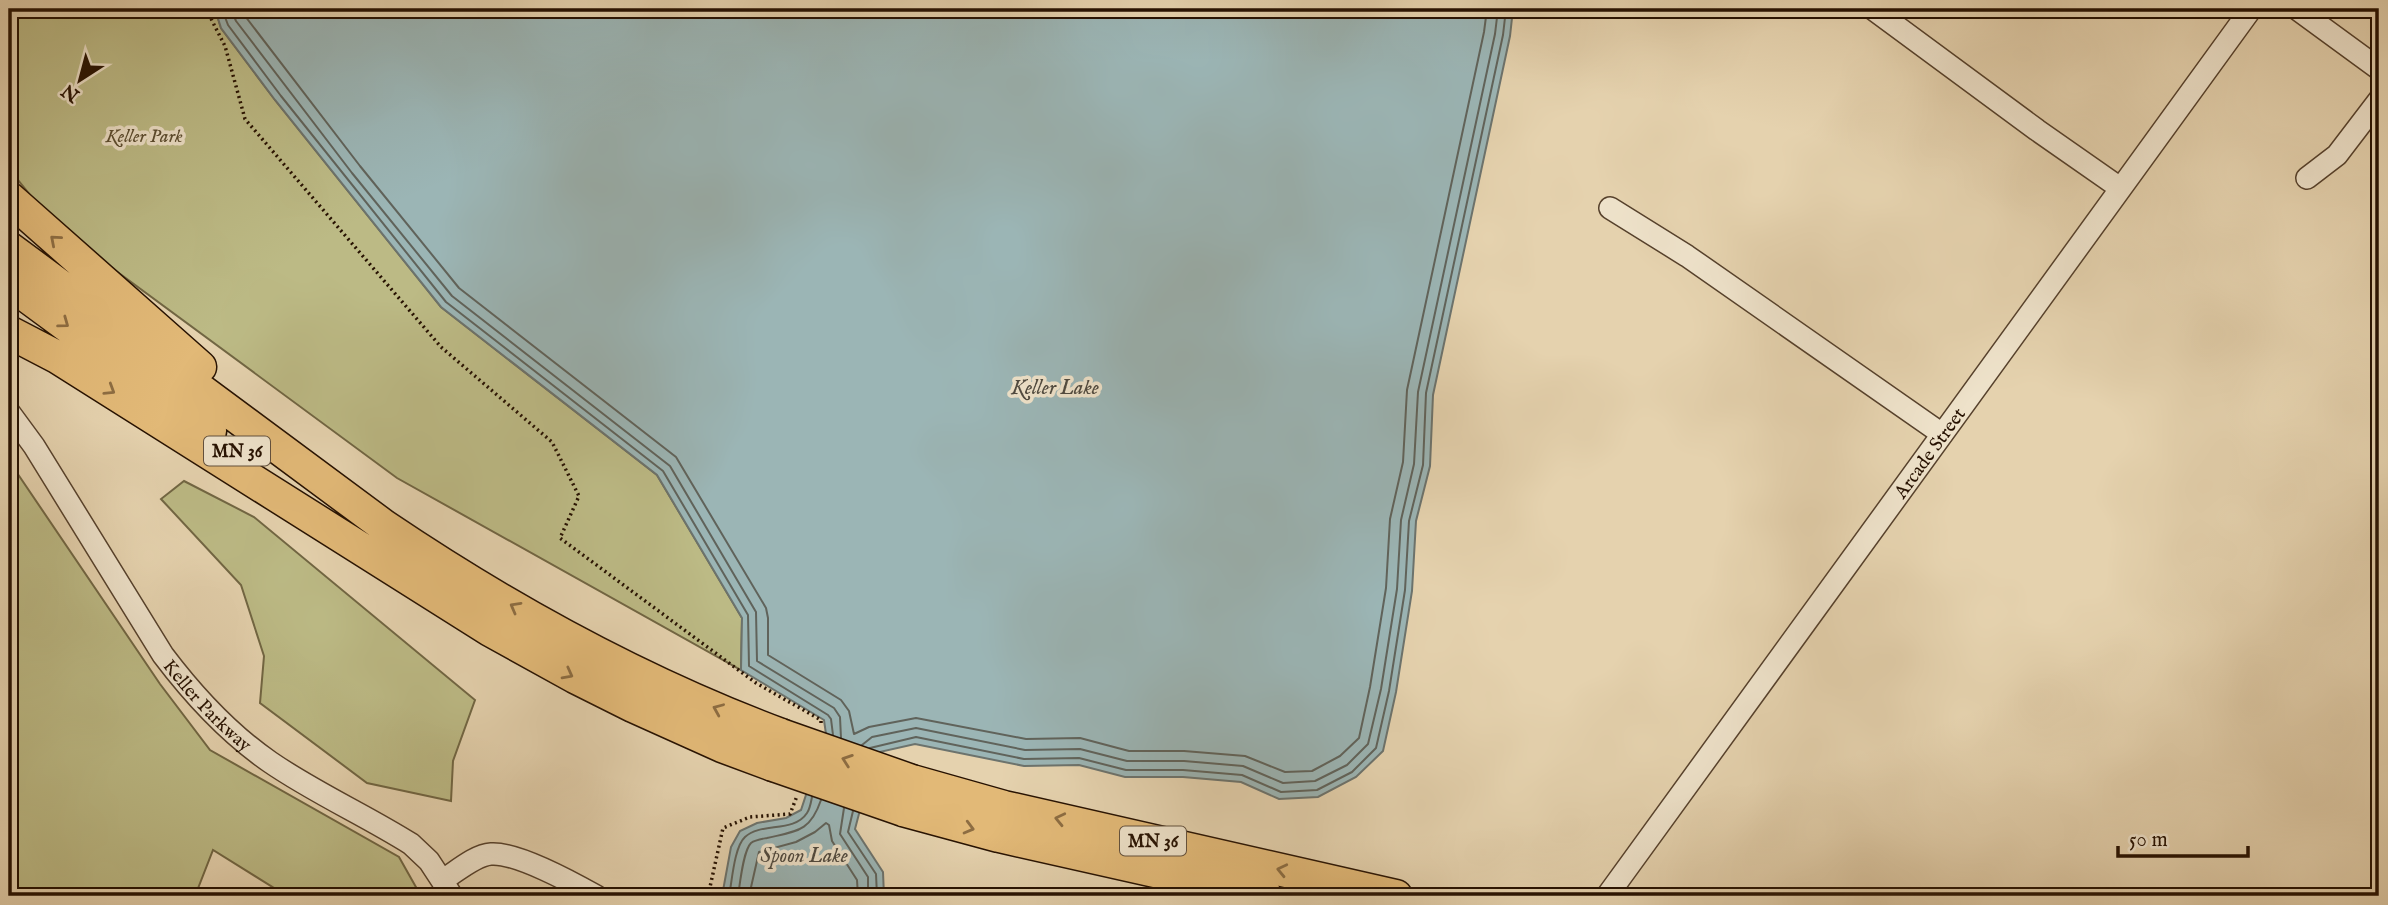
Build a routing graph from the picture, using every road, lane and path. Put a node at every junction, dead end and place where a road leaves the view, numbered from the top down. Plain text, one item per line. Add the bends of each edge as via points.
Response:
1 (206, 9) edge
2 (1873, 9) edge
3 (2251, 9) edge
4 (2297, 9) edge
5 (2379, 69) edge
6 (2379, 100) edge
7 (2307, 178) dead end
8 (2120, 188) junction
9 (9, 198) edge
10 (1610, 208) dead end
11 (9, 248) edge
12 (9, 283) edge
13 (9, 332) edge
14 (9, 412) edge
15 (1942, 434) junction
16 (384, 526) junction
17 (466, 616) junction
18 (820, 730) dead end
19 (907, 795) junction
20 (790, 814) dead end
21 (448, 888) edge
22 (596, 896) edge
23 (708, 896) edge
24 (1266, 896) edge
25 (1396, 896) edge
26 (1606, 896) edge

1 - 18 path via 225,46 245,120 441,347 552,442 579,496 560,538 756,683 821,720
2 - 8 street
3 - 8 street, Arcade Street
4 - 5 street
6 - 7 street via 2337,155
8 - 15 street, Arcade Street
16 -> 9 highway
10 - 15 street via 1688,256
11 - 16 highway, MN 36
12 -> 17 highway, MN 36
13 -> 17 highway via 57,357
14 - 21 street, Keller Parkway via 163,655 214,716 270,762 411,844
15 - 26 street, Arcade Street
19 -> 16 highway, MN 36, bridge via 586,647 447,569
17 -> 19 highway, MN 36, bridge via 575,677 722,746 773,765
19 -> 24 highway, MN 36 via 999,836
25 -> 19 highway, MN 36 via 1004,807
20 - 23 path via 750,817 723,828
21 - 22 street via 470,863 489,854 515,857

